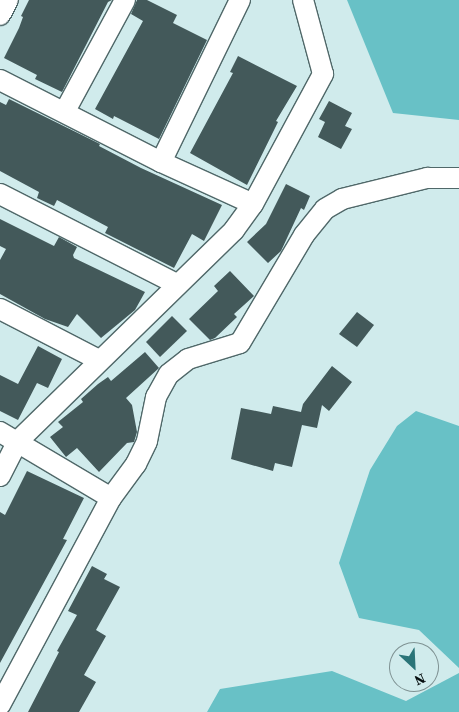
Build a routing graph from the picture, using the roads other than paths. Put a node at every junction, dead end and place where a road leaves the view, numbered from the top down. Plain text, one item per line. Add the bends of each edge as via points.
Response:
1 (8, 0) edge
2 (125, 0) edge
3 (240, 0) edge
4 (303, 0) edge
5 (0, 15) edge
6 (0, 80) edge
7 (66, 112) junction
8 (161, 162) junction
9 (459, 178) edge
10 (0, 194) edge
11 (253, 204) junction
12 (177, 284) junction
13 (0, 309) edge
14 (99, 360) junction
15 (0, 432) edge
16 (18, 441) junction
17 (0, 476) edge
18 (111, 498) junction
19 (0, 705) edge

1 - 5 street
2 - 7 street
3 - 8 street
4 - 11 street via 323,74
6 - 7 street
7 - 8 street
8 - 11 street
9 - 18 street via 428,178 342,199 325,209 304,235 240,343 188,359 168,374 156,397 136,464
10 - 12 street
11 - 12 street via 234,230
12 - 14 street
13 - 14 street
14 - 16 street
15 - 16 street
16 - 17 street
16 - 18 street
18 - 19 street

